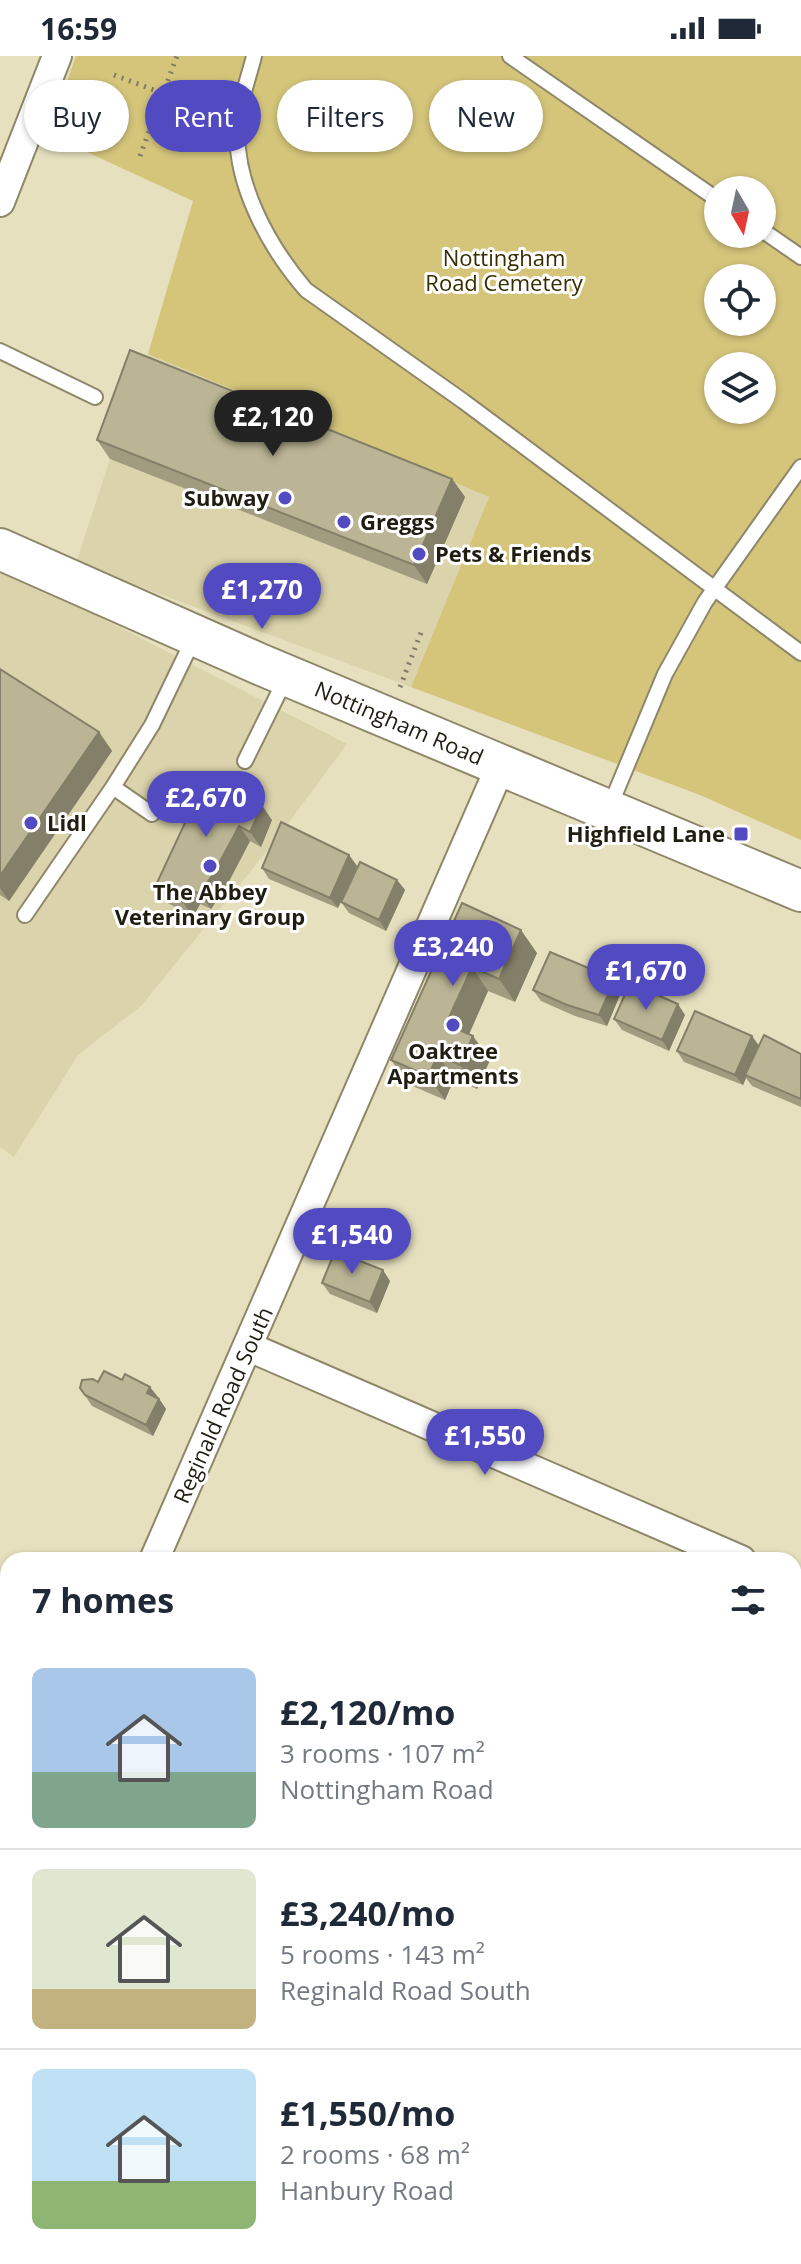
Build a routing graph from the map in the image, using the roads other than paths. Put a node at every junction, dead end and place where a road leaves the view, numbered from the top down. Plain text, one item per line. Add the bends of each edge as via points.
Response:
1 (57, 56) edge
2 (254, 56) edge
3 (510, 56) edge
4 (704, 190) edge
5 (0, 202) edge
6 (776, 240) edge
7 (801, 257) edge
8 (0, 351) edge
9 (95, 397) dead end
10 (801, 467) edge
11 (0, 549) edge
12 (715, 588) junction
13 (195, 636) junction
14 (801, 653) edge
15 (287, 676) junction
16 (245, 761) dead end
17 (501, 765) junction
18 (113, 787) junction
19 (608, 810) junction
20 (152, 814) dead end
21 (801, 891) edge
22 (25, 915) dead end
23 (249, 1347) junction
24 (158, 1552) edge
25 (723, 1552) edge

1 - 5 street
2 - 12 lane via 238,121 246,185 266,234 306,290
3 - 4 lane
6 - 7 lane
8 - 9 lane
10 - 12 lane
11 - 13 street, Nottingham Road
12 - 14 lane
12 - 19 lane via 665,674
13 - 15 street, Nottingham Road
13 - 18 lane via 152,725
15 - 16 lane
15 - 17 street, Nottingham Road
17 - 19 street, Nottingham Road
17 - 23 street, Reginald Road South
18 - 20 lane
18 - 22 lane
19 - 21 street, Nottingham Road
23 - 24 street, Reginald Road South
23 - 25 street

